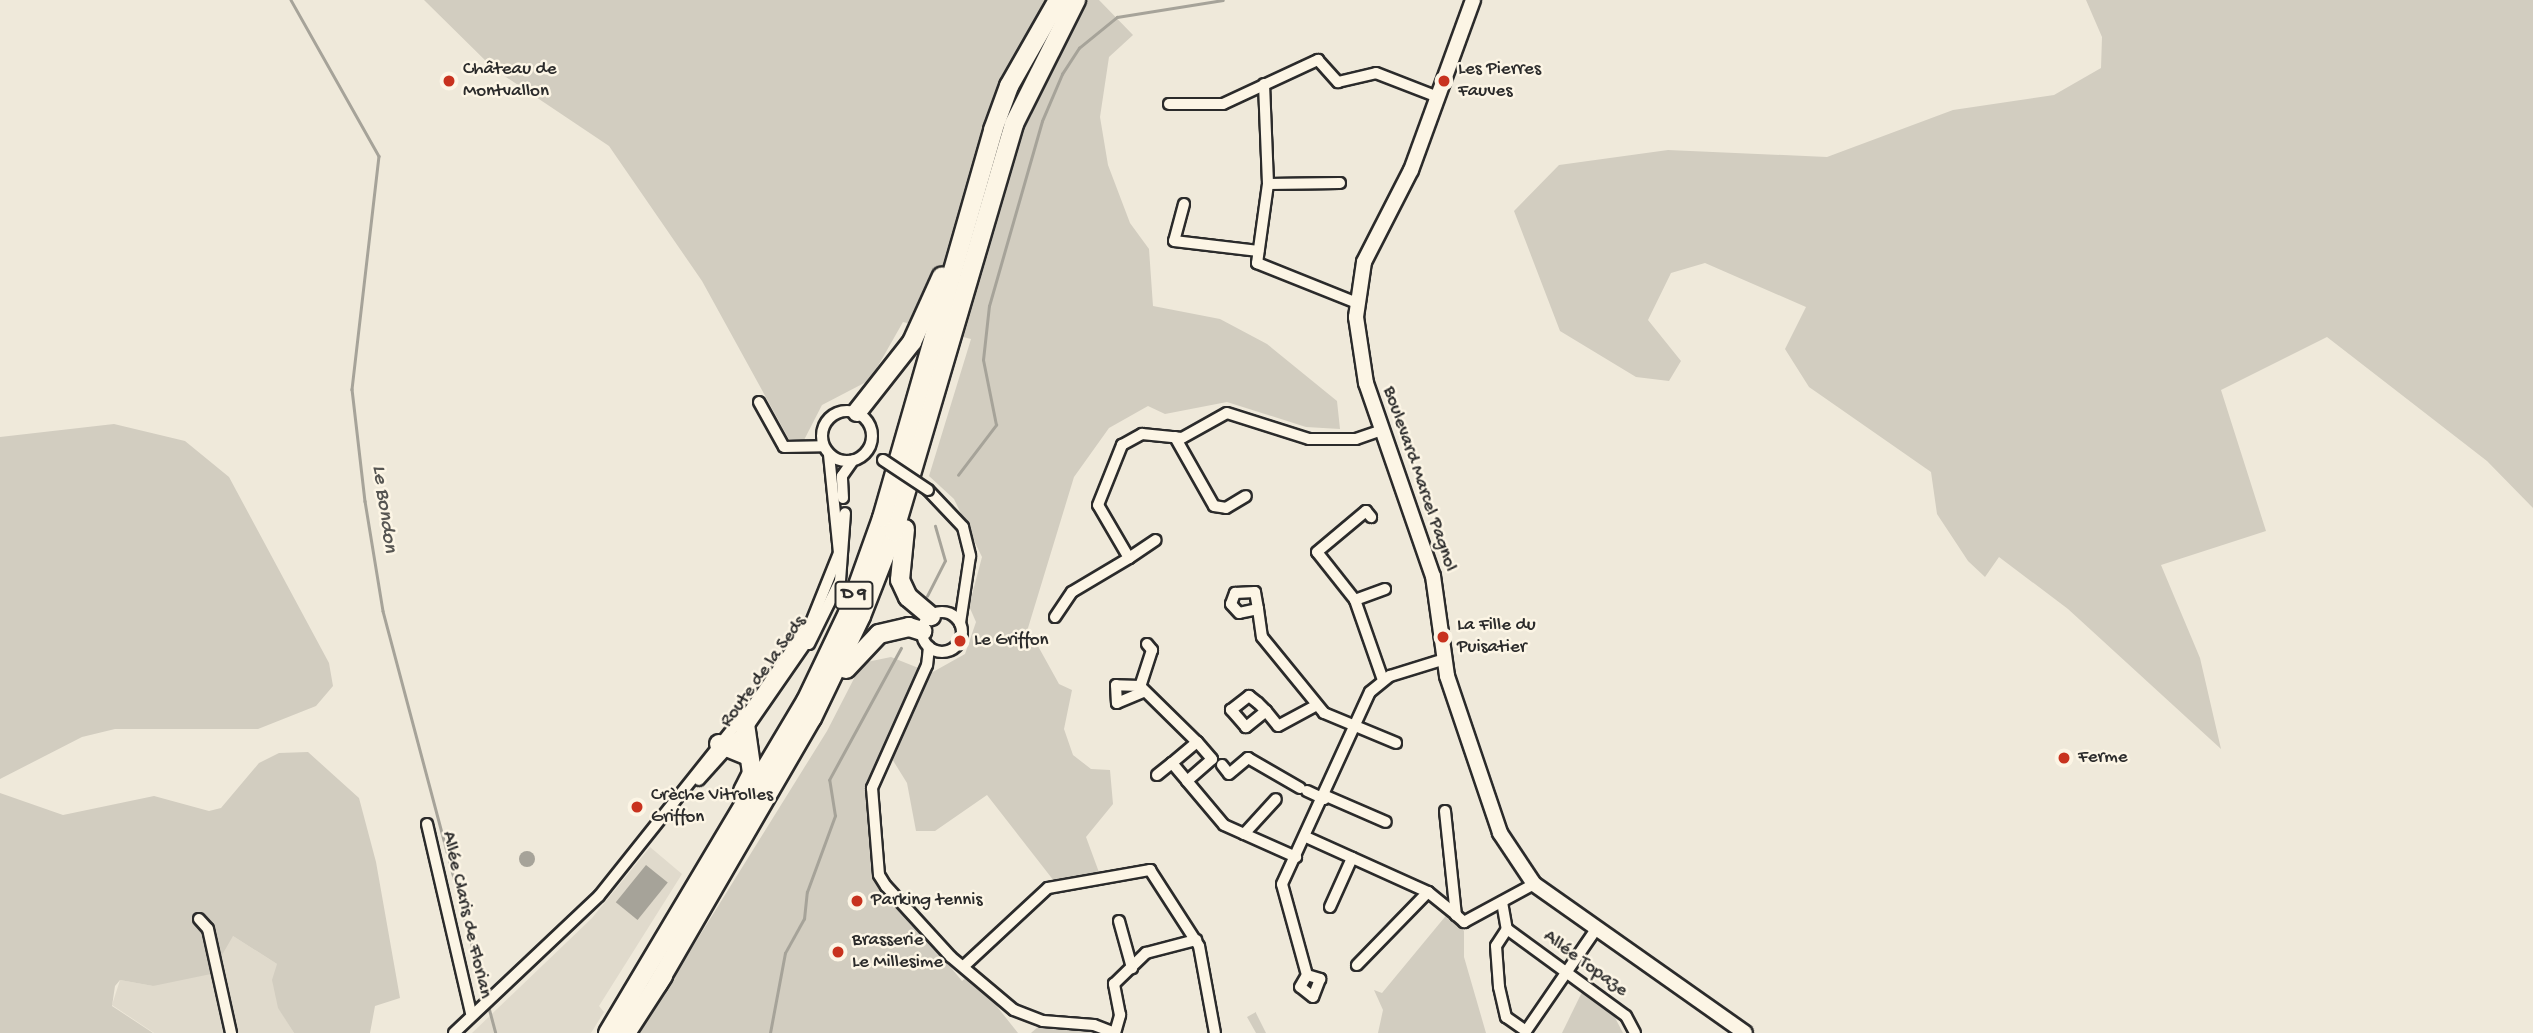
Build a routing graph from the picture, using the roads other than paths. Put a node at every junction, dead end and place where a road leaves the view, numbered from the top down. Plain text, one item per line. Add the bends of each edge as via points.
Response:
1 (1057, 0) edge
2 (1076, 0) edge
3 (1083, 0) edge
4 (1473, 0) edge
5 (1039, 65) junction
6 (1264, 84) junction
7 (1436, 103) junction
8 (1170, 104) dead end
9 (981, 171) junction
10 (1340, 183) dead end
11 (1268, 184) junction
12 (1184, 204) dead end
13 (1258, 251) junction
14 (1357, 303) junction
15 (942, 376) junction
16 (759, 402) dead end
17 (857, 412) junction
18 (1382, 430) junction
19 (1175, 437) junction
20 (867, 449) junction
21 (826, 450) junction
22 (853, 460) junction
23 (1246, 496) dead end
24 (1371, 517) dead end
25 (1156, 540) dead end
26 (1129, 558) junction
27 (963, 589) junction
28 (1385, 589) dead end
29 (1355, 600) junction
30 (1258, 609) dead end
31 (1055, 617) dead end
32 (960, 623) junction
33 (931, 626) junction
34 (808, 633) junction
35 (1147, 644) dead end
36 (946, 652) junction
37 (1445, 659) junction
38 (927, 666) junction
39 (1383, 680) junction
40 (1317, 705) junction
41 (1266, 711) dead end
42 (1355, 726) junction
43 (745, 729) junction
44 (1197, 741) junction
45 (1396, 743) dead end
46 (724, 747) junction
47 (748, 756) junction
48 (1218, 762) junction
49 (1172, 763) junction
50 (1157, 775) dead end
51 (1187, 781) junction
52 (1325, 797) junction
53 (1276, 799) dead end
54 (1445, 811) dead end
55 (1386, 822) dead end
56 (427, 824) dead end
57 (1244, 834) junction
58 (1306, 836) junction
59 (1296, 857) junction
60 (1352, 858) junction
61 (1534, 884) junction
62 (1428, 892) junction
63 (1502, 902) junction
64 (1330, 907) dead end
65 (1460, 918) junction
66 (199, 919) dead end
67 (1119, 921) dead end
68 (1507, 929) junction
69 (1596, 929) junction
70 (1196, 940) junction
71 (965, 965) junction
72 (1357, 965) dead end
73 (1132, 968) junction
74 (1565, 970) junction
75 (1307, 975) dead end
76 (639, 982) junction
77 (657, 985) junction
78 (474, 1010) junction
79 (231, 1033) edge
80 (454, 1033) edge
81 (608, 1033) edge
82 (626, 1033) edge
83 (1115, 1033) edge
84 (1215, 1033) edge
85 (1635, 1033) edge
86 (1745, 1033) edge

1 - 9 highway, D 9 via 1009,86
2 - 5 highway, D 9
3 - 5 highway
4 - 7 street, Boulevard Marcel Pagnol
5 - 15 highway, D 9 via 1014,124
6 - 7 street via 1318,60 1338,82 1376,74
6 - 8 street via 1223,104
6 - 11 street
7 - 14 street, Boulevard Marcel Pagnol via 1411,170 1373,237
9 - 17 highway via 912,342
9 - 76 highway, D 9 via 882,518 848,613 800,712
10 - 11 street
11 - 13 street
12 - 13 street via 1174,242
13 - 14 street via 1257,263
14 - 18 street, Boulevard Marcel Pagnol via 1360,359
15 - 33 highway via 897,565 908,597
15 - 77 highway, D 9 via 861,616 812,718
16 - 21 street via 784,447
17 - 20 street via 870,429
17 - 21 street via 826,422
18 - 19 street via 1356,439 1309,439 1227,413
18 - 37 street, Boulevard Marcel Pagnol via 1433,576
19 - 23 street via 1214,506 1226,508
19 - 26 street via 1142,434 1122,446 1104,489 1098,505
20 - 22 street
20 - 27 street, bridge via 929,490 963,527 970,556
21 - 22 street
21 - 34 street, Route de la Seds via 839,553
22 - 43 street, Route de la Seds via 842,475 846,553 840,581 815,636
24 - 29 street via 1366,511 1317,552
25 - 26 street
26 - 31 street via 1072,592
27 - 32 street
27 - 33 street
28 - 29 street
29 - 39 street
30 - 40 street via 1262,638
32 - 33 street
32 - 36 street via 960,641
33 - 36 street
33 - 38 street
33 - 77 highway via 879,634 852,657 799,757
34 - 43 highway
34 - 46 street, Route de la Seds
35 - 44 street via 1152,650 1142,689 1175,715
36 - 38 street
37 - 39 street
37 - 61 street, Boulevard Marcel Pagnol via 1500,832
38 - 71 street via 872,788 874,837 886,886
39 - 42 street
40 - 41 street via 1290,725 1278,726
40 - 42 street
42 - 45 street
42 - 52 street
43 - 46 street, Route de la Seds
43 - 47 highway
44 - 48 street
44 - 49 street
46 - 47 highway
46 - 78 street, Route de la Seds via 599,896
47 - 76 highway via 749,780
48 - 51 street
48 - 52 street via 1229,774 1248,758 1257,768
49 - 50 street
49 - 51 street
51 - 57 street via 1224,825
52 - 55 street
52 - 58 street
53 - 57 street
54 - 65 street
56 - 78 street, Allée Claris de Florian
57 - 59 street
58 - 59 street
58 - 60 street
59 - 75 street via 1281,892
60 - 62 street
60 - 64 street
61 - 63 street
61 - 69 street, Boulevard Marcel Pagnol
62 - 65 street
62 - 72 street
63 - 65 street
63 - 68 street
66 - 79 street via 208,929
67 - 73 street
68 - 74 street, Allée Topaze
68 - 74 street via 1496,946 1506,1017 1526,1031
69 - 74 street
69 - 86 street, Boulevard Marcel Pagnol
70 - 71 street via 1150,870 1048,888
70 - 73 street via 1146,953
70 - 84 street
71 - 83 street via 1031,1018
73 - 83 street via 1114,984 1120,1015
74 - 85 street, Allée Topaze via 1626,1016
76 - 81 highway, D 9
77 - 82 highway, D 9
78 - 80 street, Route de la Seds

